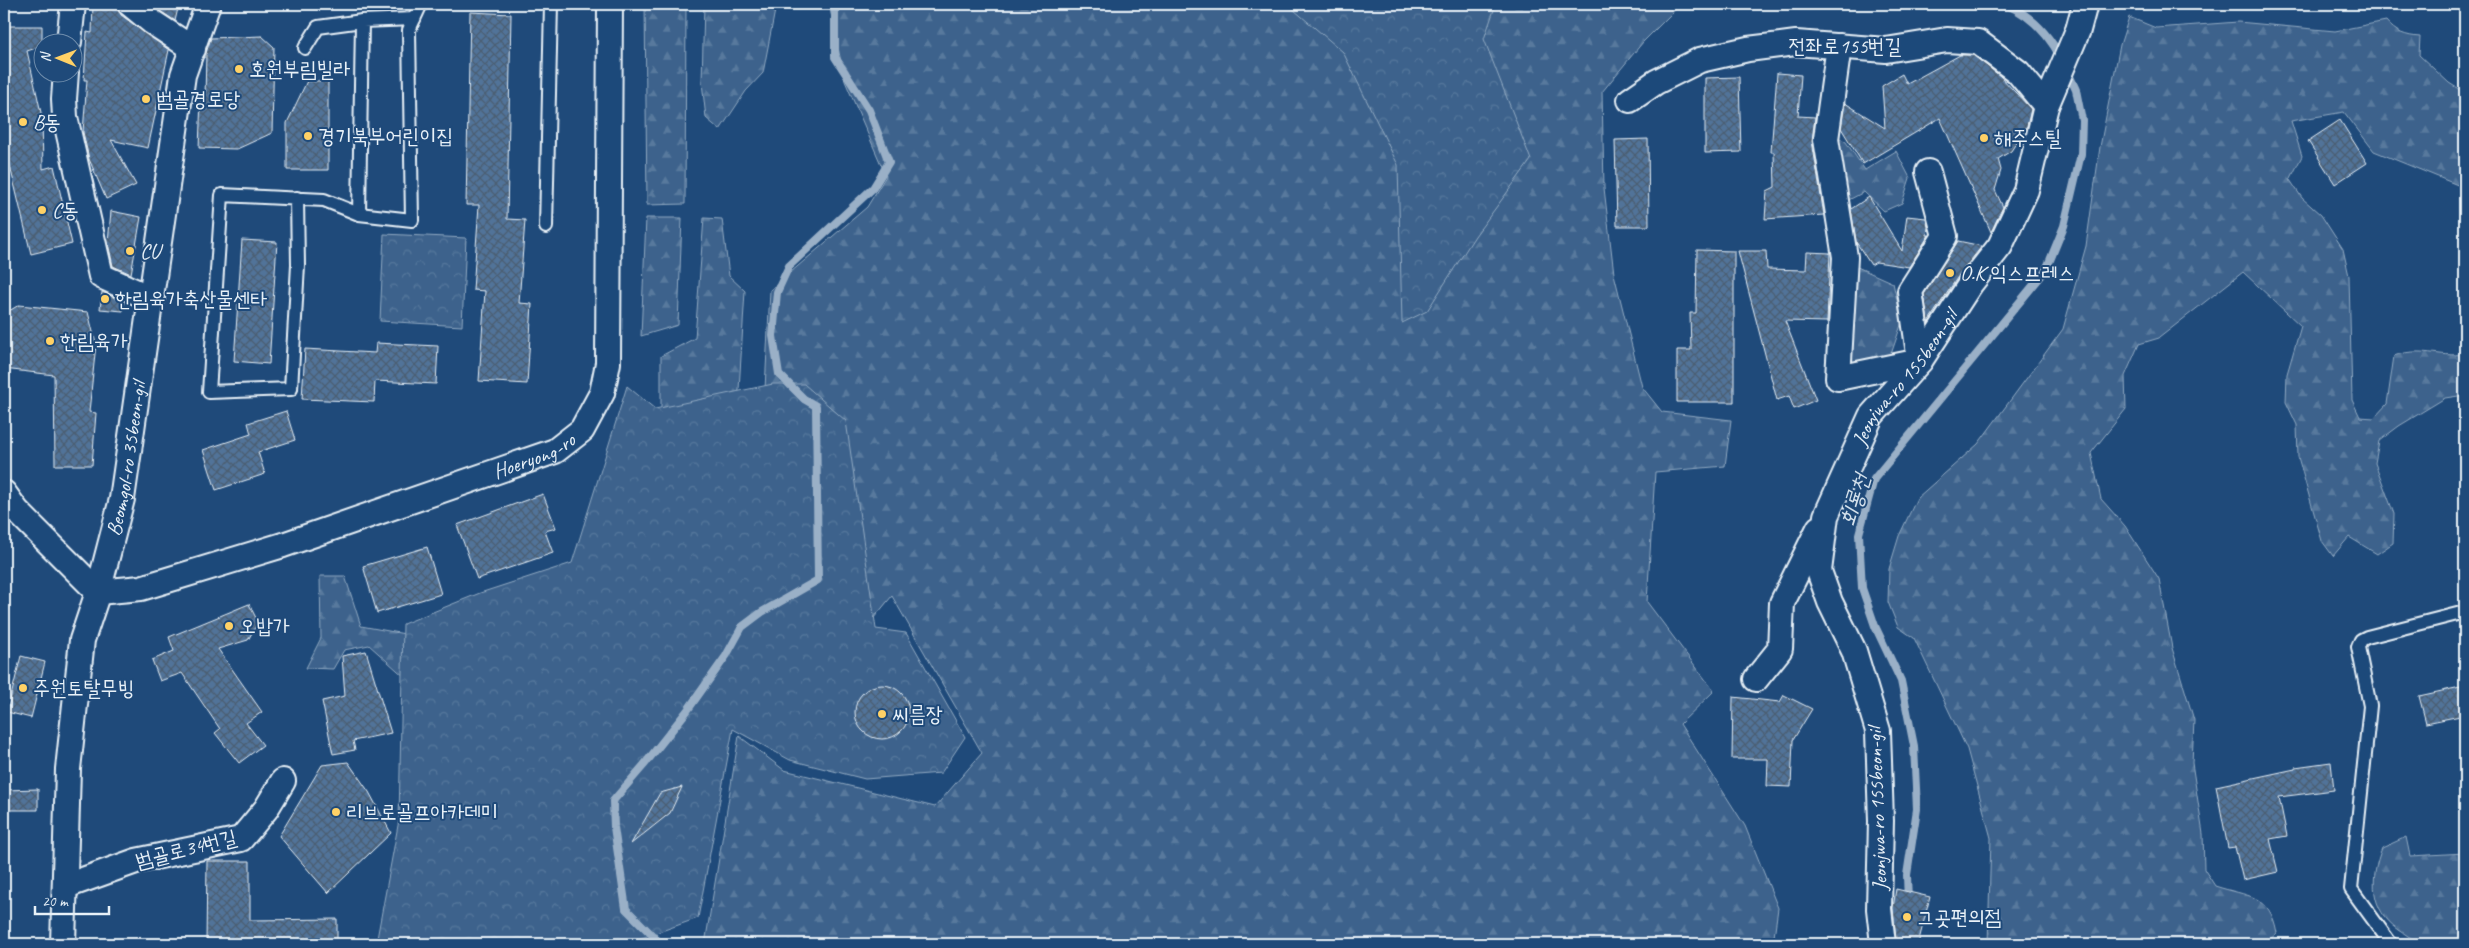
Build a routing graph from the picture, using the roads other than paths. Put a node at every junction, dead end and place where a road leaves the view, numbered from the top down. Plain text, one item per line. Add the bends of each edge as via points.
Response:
1 (73, 4) edge
2 (130, 4) edge
3 (208, 4) edge
4 (421, 4) edge
5 (551, 4) edge
6 (610, 4) edge
7 (2084, 4) edge
8 (414, 19) junction
9 (362, 21) junction
10 (70, 32) edge
11 (1839, 46) junction
12 (305, 48) dead end
13 (193, 49) junction
14 (65, 82) edge
15 (1630, 100) dead end
16 (2046, 106) junction
17 (1928, 172) dead end
18 (297, 198) junction
19 (360, 214) junction
20 (546, 227) dead end
21 (152, 299) junction
22 (1920, 361) junction
23 (4, 493) edge
24 (1826, 516) junction
25 (98, 592) junction
26 (2465, 612) edge
27 (1756, 679) dead end
28 (283, 782) dead end
29 (66, 886) junction
30 (63, 944) edge
31 (1883, 944) edge
32 (2391, 944) edge

1 - 10 street
2 - 13 street
3 - 13 street, Beomgol-ro 35beon-gil
4 - 8 lane
5 - 20 lane
6 - 25 street, Hoeryong-ro via 608,363 602,393 582,430 555,451 283,545 141,588
7 - 16 street, Jeonjwa-ro 155beon-gil via 2078,30
8 - 9 lane
8 - 19 lane via 409,30 412,220
9 - 12 lane via 318,26
9 - 19 lane
11 - 15 street, 전좌로155번길 via 1796,43 1700,60 1656,82
11 - 16 street, 전좌로155번길 via 1886,50 1947,40 1978,42 2018,72
11 - 22 street via 1826,139 1845,257 1838,378
13 - 21 street, Beomgol-ro 35beon-gil via 183,75
14 - 21 street via 66,117 101,276
16 - 22 street, Jeonjwa-ro 155beon-gil via 2026,190 2000,246
17 - 22 street via 1945,236 1910,291
18 - 18 lane via 222,195 209,392 291,389 298,265
18 - 19 lane via 324,200
21 - 25 street, Beomgol-ro 35beon-gil via 122,499
22 - 24 street, Jeonjwa-ro 155beon-gil via 1871,416
23 - 25 street via 24,518
24 - 27 street via 1782,602 1780,649
24 - 31 street, Jeonjwa-ro 155beon-gil via 1819,571 1854,651 1878,731 1879,909
25 - 29 street, Beomgol-ro 35beon-gil via 82,640 68,769
26 - 32 lane via 2367,637 2358,647 2370,706 2351,889
28 - 29 street, 범골로34번길 via 241,839 136,861
29 - 30 street, Beomgol-ro 35beon-gil

